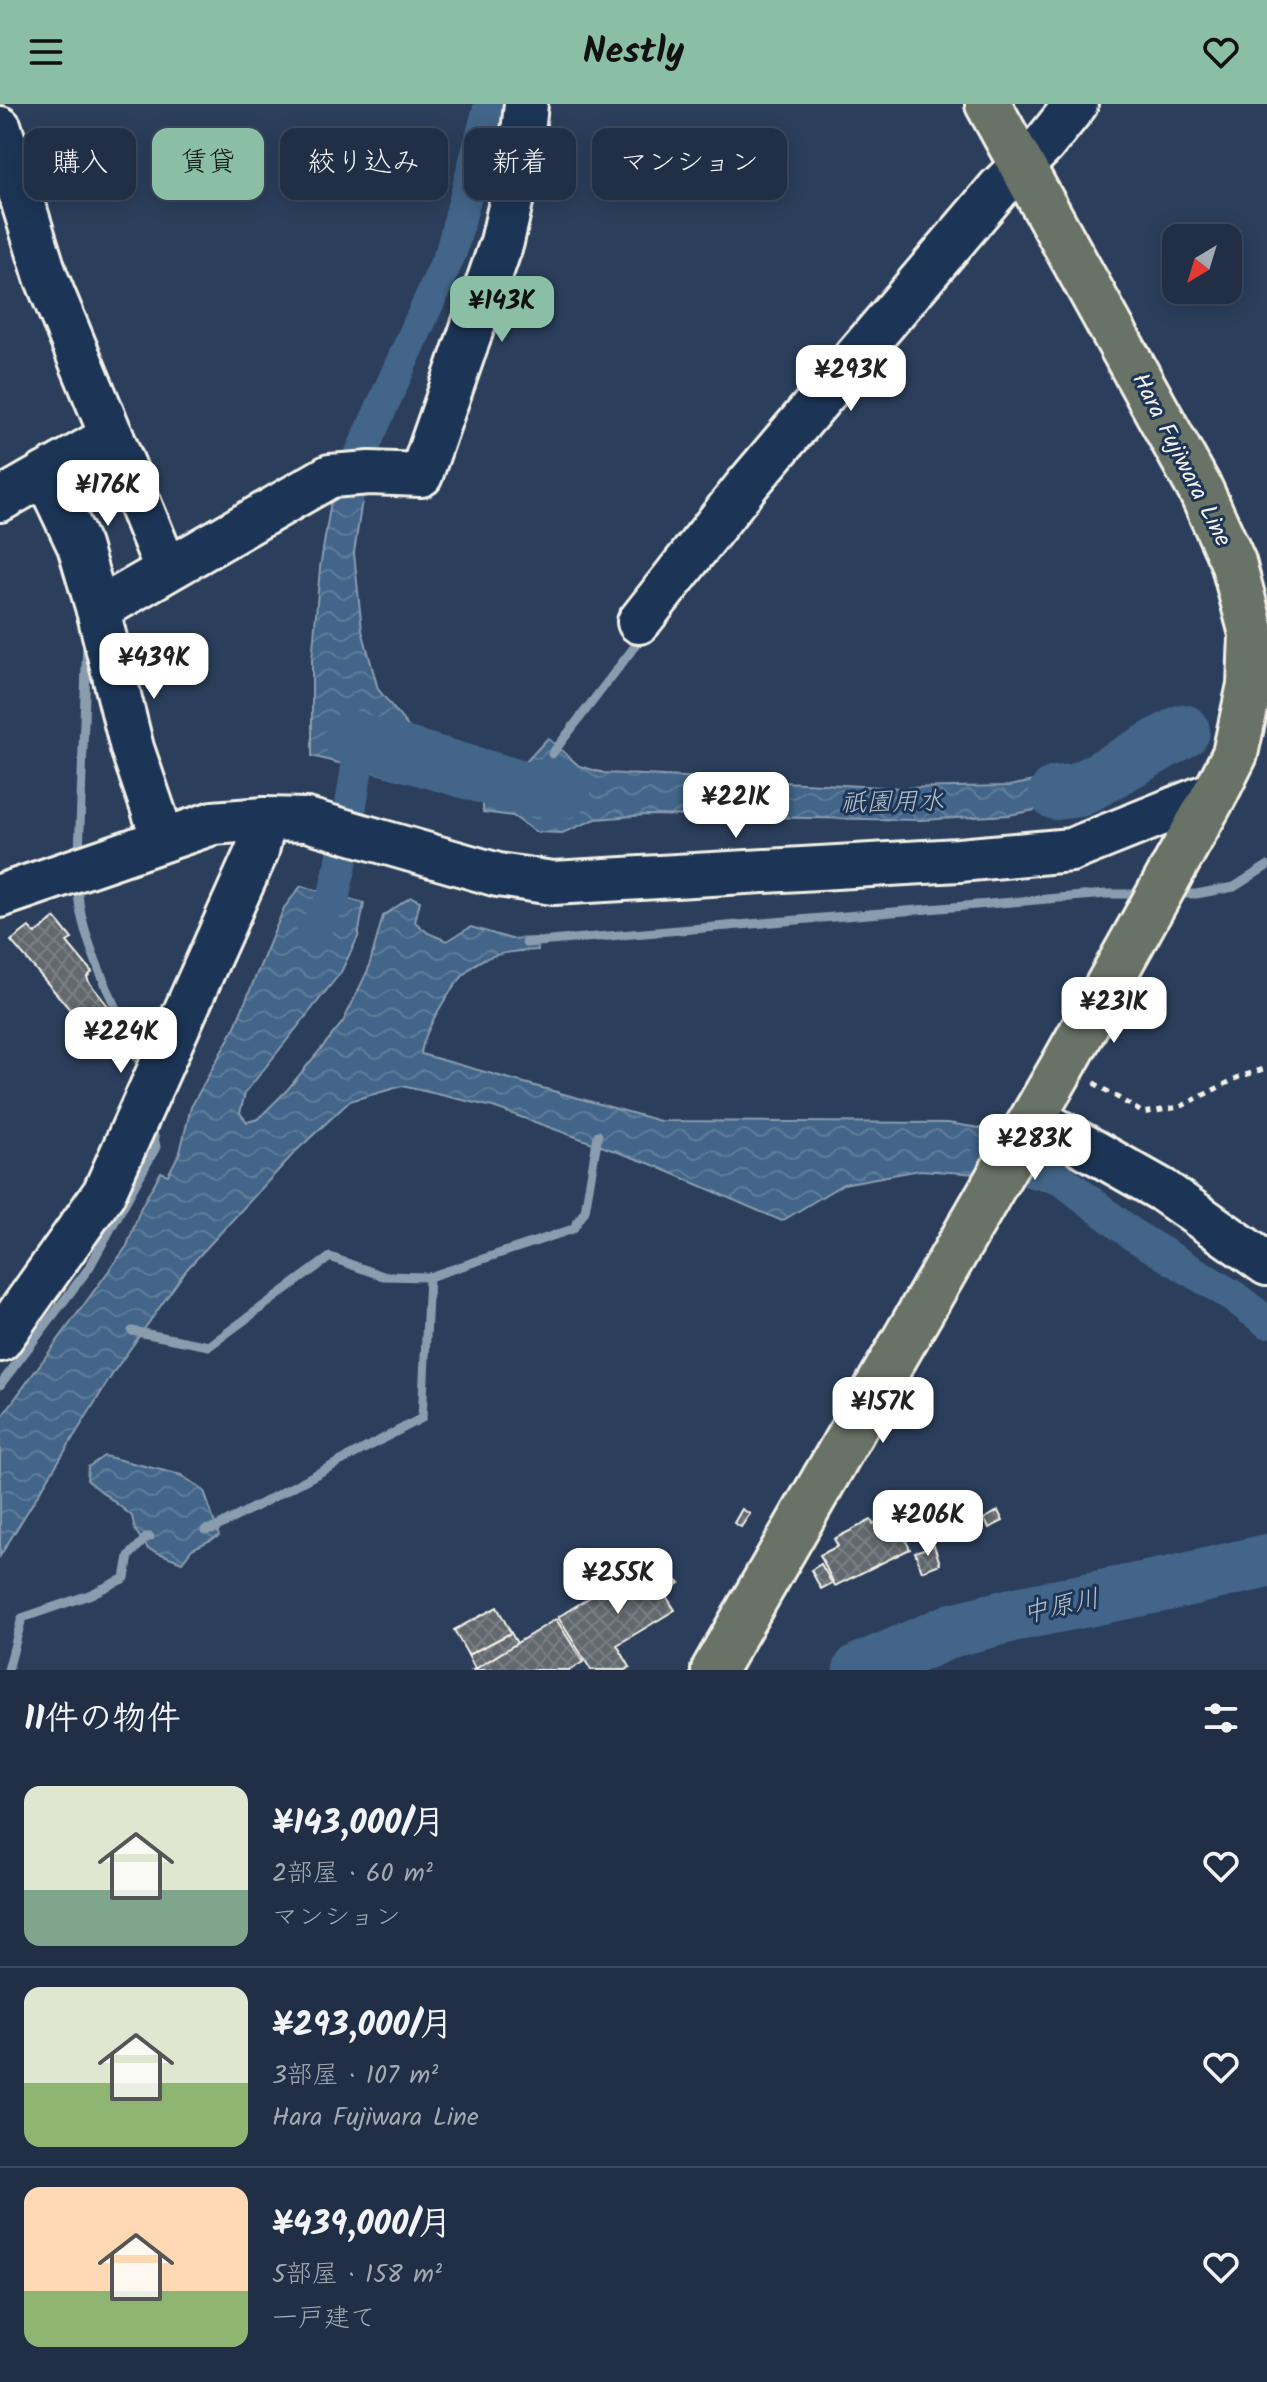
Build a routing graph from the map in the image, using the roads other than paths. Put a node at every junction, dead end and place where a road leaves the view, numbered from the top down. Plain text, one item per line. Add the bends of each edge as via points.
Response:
1 (526, 104) edge
2 (988, 104) edge
3 (1076, 104) edge
4 (0, 128) edge
5 (1021, 166) junction
6 (112, 436) junction
7 (45, 474) junction
8 (0, 500) edge
9 (166, 568) junction
10 (98, 610) junction
11 (639, 622) dead end
12 (1255, 719) edge
13 (1216, 792) junction
14 (265, 819) junction
15 (163, 839) junction
16 (0, 896) edge
17 (1026, 1130) junction
18 (1267, 1264) edge
19 (0, 1340) edge
20 (714, 1670) edge

1 - 9 street via 520,162 502,242 421,475 330,476
2 - 5 main road, Hara Fujiwara Line
3 - 5 street
4 - 6 street via 46,277
5 - 11 street via 747,485
5 - 12 main road, Hara Fujiwara Line via 1201,491 1233,562 1252,634
6 - 7 street
6 - 9 street
7 - 8 street
7 - 10 street via 79,546
9 - 10 street
10 - 15 street via 132,748
12 - 13 main road, Hara Fujiwara Line
13 - 14 street via 1071,850 553,883 498,875 307,820
13 - 17 main road, Hara Fujiwara Line
14 - 15 street via 213,823
14 - 19 street via 257,851 104,1193
15 - 16 street
17 - 18 street via 1162,1190
17 - 20 main road, Hara Fujiwara Line

